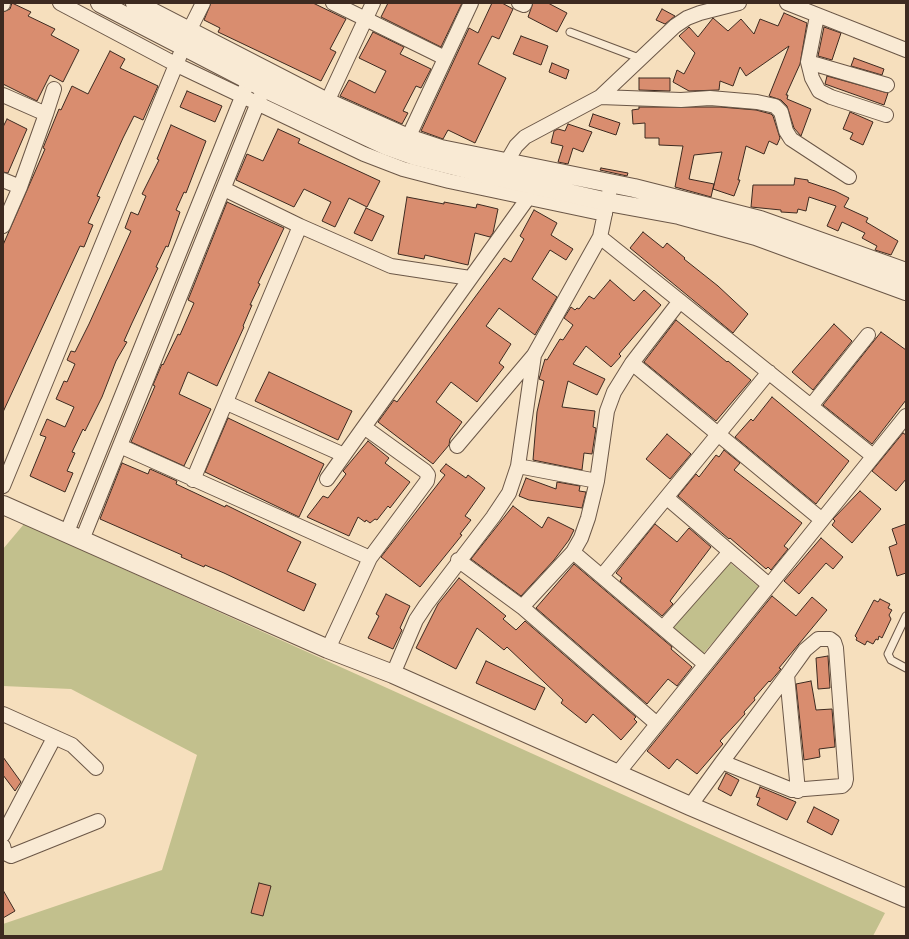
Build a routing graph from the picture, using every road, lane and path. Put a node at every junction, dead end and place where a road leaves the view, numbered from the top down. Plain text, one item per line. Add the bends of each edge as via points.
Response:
1 (60, 3) edge
2 (100, 3) edge
3 (135, 3) edge
4 (203, 3) edge
5 (333, 3) edge
6 (373, 3) edge
7 (471, 3) edge
8 (519, 3) edge
9 (525, 3) edge
10 (739, 3) edge
11 (786, 3) edge
12 (817, 16) junction
13 (365, 19) junction
14 (570, 32) dead end
15 (186, 39) junction
16 (906, 50) edge
17 (445, 58) junction
18 (639, 58) junction
19 (808, 62) junction
20 (177, 64) junction
21 (256, 84) junction
22 (888, 85) dead end
23 (54, 89) dead end
24 (3, 95) edge
25 (600, 97) junction
26 (327, 102) junction
27 (46, 114) junction
28 (886, 115) dead end
29 (408, 138) junction
30 (501, 170) junction
31 (849, 178) dead end
32 (3, 180) edge
33 (611, 184) junction
34 (20, 186) junction
35 (224, 189) junction
36 (532, 192) junction
37 (606, 208) junction
38 (3, 226) edge
39 (300, 226) junction
40 (600, 237) junction
41 (906, 272) edge
42 (470, 278) junction
43 (906, 292) edge
44 (680, 301) junction
45 (868, 335) dead end
46 (534, 355) junction
47 (632, 363) junction
48 (769, 372) junction
49 (227, 403) junction
50 (811, 406) junction
51 (906, 416) edge
52 (364, 427) junction
53 (718, 434) junction
54 (120, 446) junction
55 (457, 446) dead end
56 (344, 455) junction
57 (873, 456) junction
58 (518, 466) junction
59 (6, 470) edge
60 (327, 479) dead end
61 (193, 480) junction
62 (597, 481) junction
63 (3, 486) edge
64 (667, 498) junction
65 (3, 505) edge
66 (822, 520) junction
67 (74, 536) junction
68 (573, 552) junction
69 (730, 552) junction
70 (370, 558) junction
71 (458, 560) junction
72 (602, 576) junction
73 (769, 585) junction
74 (522, 607) junction
75 (906, 616) edge
76 (663, 628) junction
77 (328, 649) junction
78 (705, 664) junction
79 (906, 668) edge
80 (393, 674) junction
81 (787, 675) junction
82 (3, 714) edge
83 (657, 724) junction
84 (54, 738) junction
85 (722, 762) junction
86 (96, 768) dead end
87 (617, 774) junction
88 (798, 791) junction
89 (690, 806) junction
90 (98, 821) dead end
91 (3, 835) edge
92 (3, 846) edge
93 (906, 898) edge

1 - 20 street
2 - 15 street
3 - 15 street
4 - 15 street
5 - 13 street
6 - 13 street
7 - 17 street
8 - 9 street
10 - 18 street via 687,18 664,34
11 - 12 street
12 - 16 street
12 - 19 street
13 - 17 street
13 - 26 street
14 - 18 lane
15 - 20 street
15 - 21 street
17 - 29 street
18 - 25 street
19 - 22 street
19 - 28 street via 818,91
20 - 21 street
20 - 59 street
21 - 26 street
21 - 30 street via 387,146 415,156
21 - 35 street
21 - 36 street via 364,154 403,169
21 - 67 street
23 - 27 street
24 - 27 street
25 - 30 street via 525,137
25 - 31 street via 681,100 723,98 775,106 782,112 786,131 791,139
26 - 29 street
27 - 34 street
29 - 30 street
30 - 33 street
30 - 36 street
32 - 34 street
33 - 37 street
33 - 41 street via 771,224
34 - 38 street
35 - 39 street
35 - 54 street
36 - 37 street
36 - 42 street
37 - 40 street
37 - 43 street via 679,215 756,236
39 - 42 street via 391,266
39 - 49 street
40 - 44 street
40 - 46 street
42 - 52 street
44 - 47 street
44 - 48 street
45 - 50 street
46 - 55 street
46 - 58 street
47 - 53 street
47 - 62 street via 614,392 607,411
48 - 50 street
48 - 53 street
49 - 56 street
49 - 61 street
50 - 57 street
51 - 57 street
52 - 56 street
52 - 70 street via 428,475 427,481
53 - 64 street
53 - 66 street
54 - 61 street
54 - 67 street
56 - 60 street
57 - 66 street
58 - 62 street
58 - 71 street via 509,493 501,506
59 - 63 street
61 - 70 street
62 - 68 street via 588,518
64 - 69 street
64 - 72 street
65 - 67 street
66 - 73 street
67 - 77 street
68 - 72 street
68 - 74 street
69 - 73 street
69 - 76 street
70 - 77 street
71 - 74 street
71 - 80 street via 416,620
72 - 76 street
73 - 78 street
74 - 83 street
75 - 79 lane via 888,654 891,660
76 - 78 street
77 - 80 street
78 - 83 street
80 - 87 street
81 - 85 street
81 - 88 street
81 - 88 street via 812,643 830,639 835,644 845,783 842,786
82 - 84 street
83 - 87 street
84 - 86 street via 72,745
84 - 91 street
85 - 88 street
85 - 89 street
87 - 89 street
89 - 93 street
90 - 92 street via 11,856 6,853

